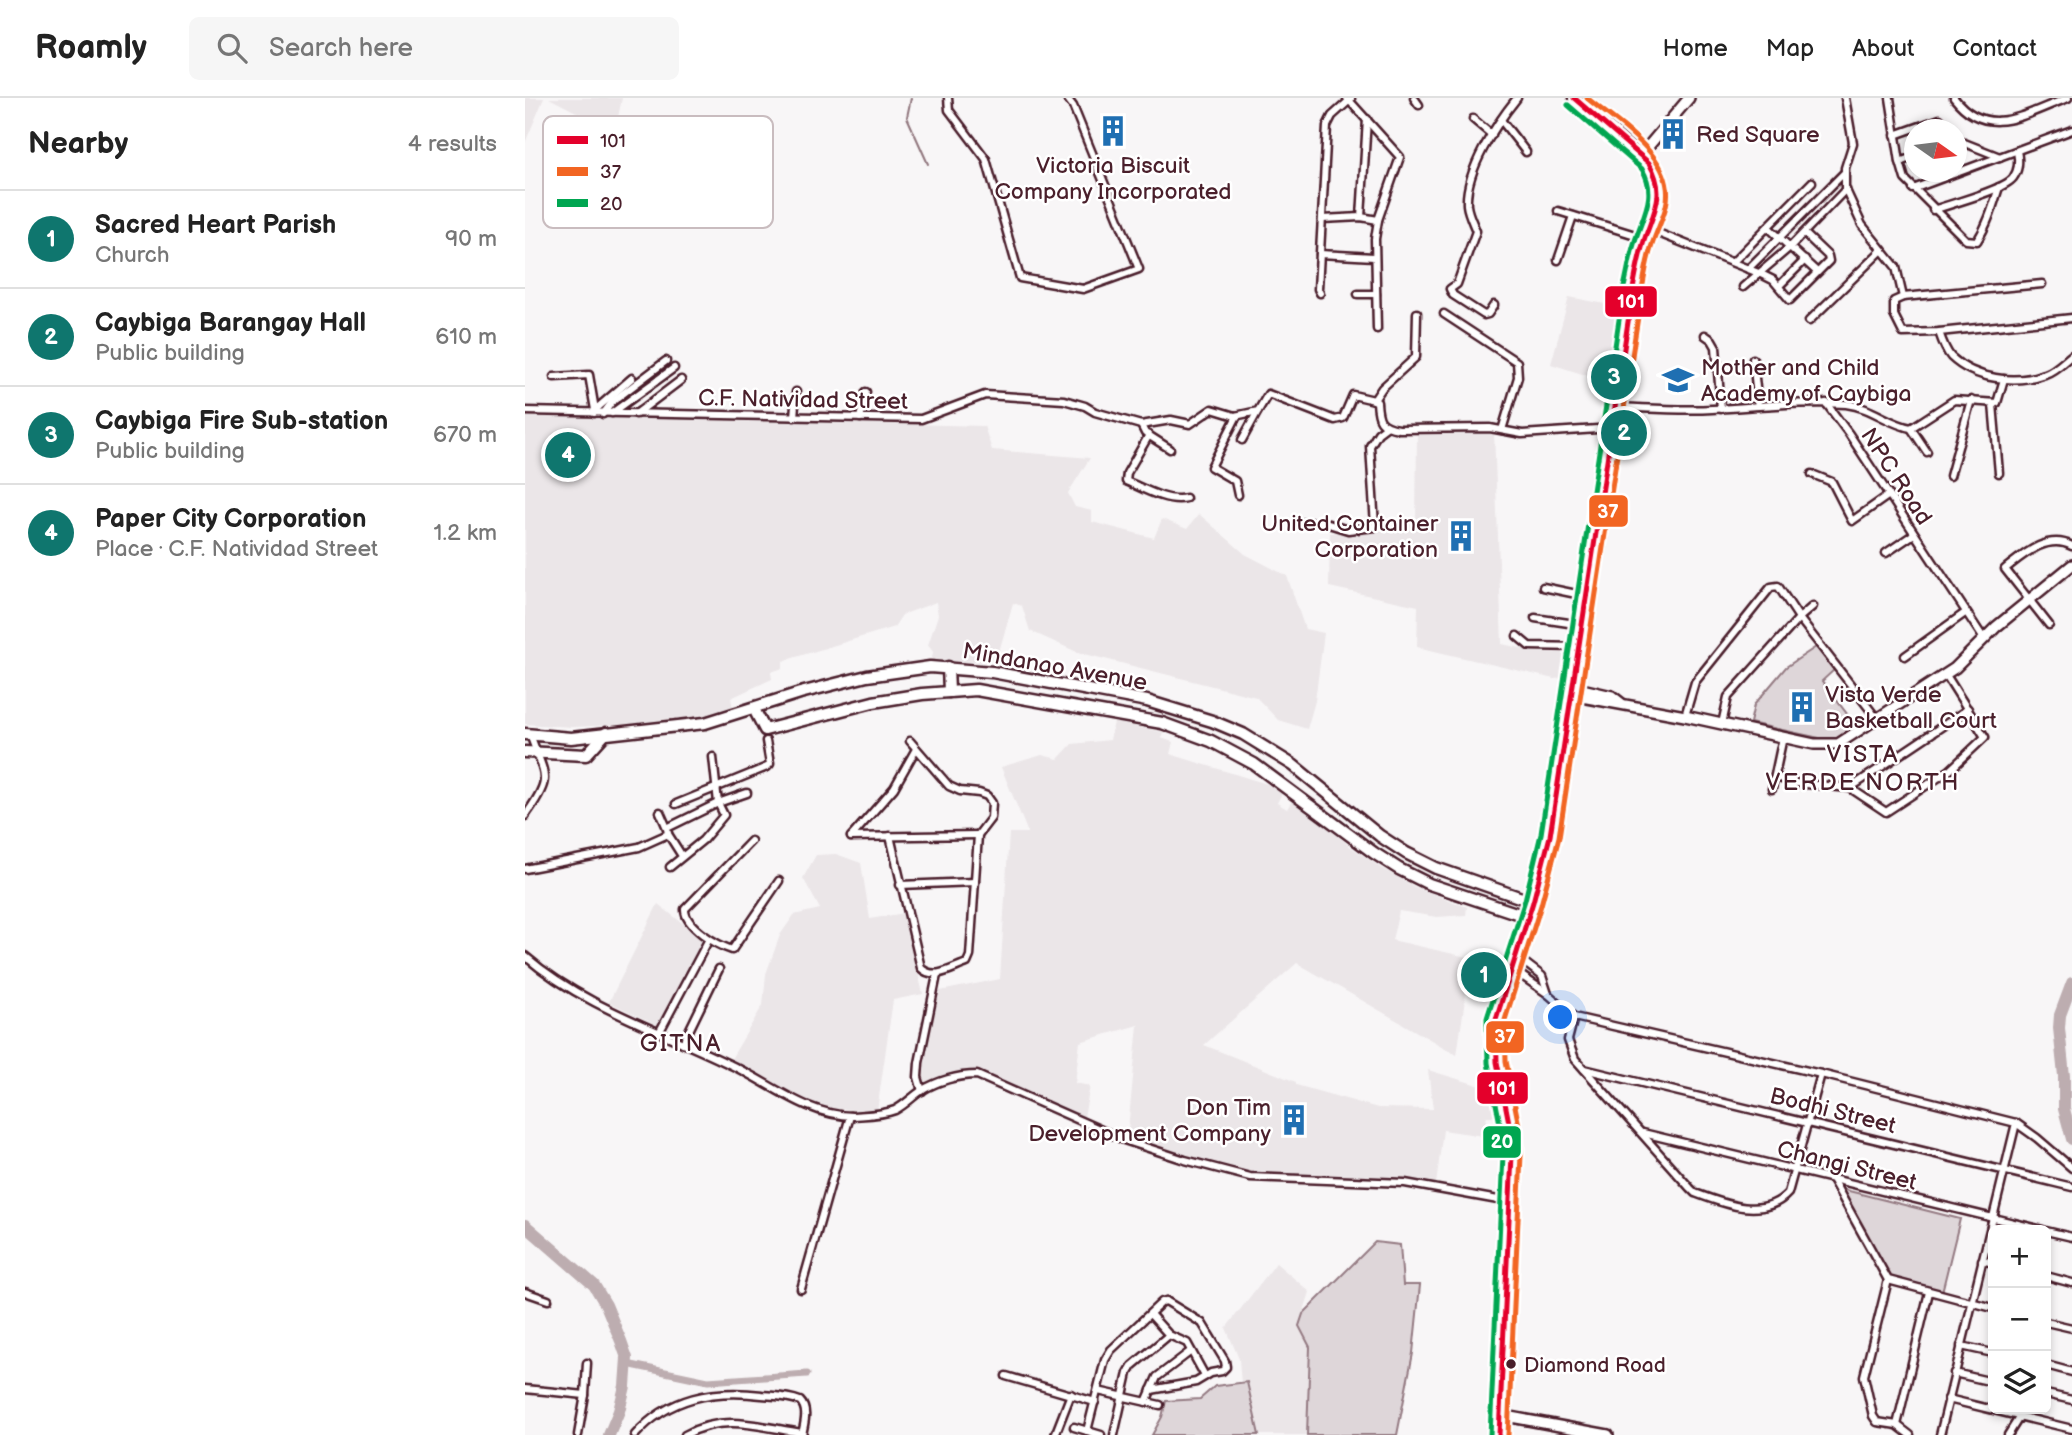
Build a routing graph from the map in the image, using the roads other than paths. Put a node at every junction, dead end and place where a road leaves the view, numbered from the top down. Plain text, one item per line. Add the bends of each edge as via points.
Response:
1 (948, 98) edge
2 (1067, 98) edge
3 (1414, 98) edge
4 (1517, 98) edge
5 (1574, 98) edge
6 (1689, 98) edge
7 (1845, 98) edge
8 (1890, 98) edge
9 (1954, 98) edge
10 (2068, 98) edge
11 (1349, 99) edge
12 (1419, 105) dead end
13 (1367, 119) junction
14 (1473, 119) dead end
15 (1501, 120) junction
16 (2072, 130) edge
17 (1904, 132) edge
18 (1492, 135) junction
19 (1895, 135) junction
20 (1967, 145) edge
21 (2017, 151) junction
22 (1526, 152) dead end
23 (1641, 155) junction
24 (2001, 157) junction
25 (1904, 160) edge
26 (1899, 162) junction
27 (1844, 173) junction
28 (1812, 182) dead end
29 (1999, 187) junction
30 (1913, 189) junction
31 (1846, 190) junction
32 (1933, 210) junction
33 (1558, 211) dead end
34 (1573, 216) junction
35 (1361, 217) junction
36 (1322, 219) junction
37 (1378, 220) junction
38 (1768, 227) junction
39 (1647, 233) junction
40 (1804, 233) junction
41 (1780, 237) junction
42 (1790, 247) junction
43 (1882, 250) junction
44 (1320, 254) junction
45 (1374, 257) junction
46 (1558, 260) dead end
47 (1805, 260) junction
48 (1733, 262) junction
49 (1748, 269) junction
50 (1817, 272) junction
51 (1761, 274) junction
52 (2042, 285) dead end
53 (1779, 286) junction
54 (1744, 287) dead end
55 (1320, 293) dead end
56 (1358, 294) dead end
57 (1376, 294) junction
58 (1903, 297) junction
59 (1494, 305) dead end
60 (1417, 313) dead end
61 (1444, 314) dead end
62 (2072, 318) edge
63 (1809, 321) dead end
64 (1377, 329) dead end
65 (1939, 332) junction
66 (1705, 335) dead end
67 (2072, 355) edge
68 (1753, 359) dead end
69 (666, 361) dead end
70 (674, 368) dead end
71 (554, 377) dead end
72 (632, 377) dead end
73 (2004, 379) junction
74 (681, 380) dead end
75 (796, 391) dead end
76 (866, 393) dead end
77 (1374, 400) junction
78 (1972, 400) junction
79 (1826, 403) junction
80 (1993, 404) junction
81 (1758, 406) junction
82 (1615, 407) junction
83 (1721, 409) junction
84 (525, 411) edge
85 (1258, 411) junction
86 (594, 412) junction
87 (607, 414) junction
88 (636, 414) junction
89 (1237, 416) junction
90 (794, 417) junction
91 (860, 418) junction
92 (1141, 425) junction
93 (1386, 426) junction
94 (1612, 428) junction
95 (1911, 428) junction
96 (1502, 430) junction
97 (1149, 435) junction
98 (1242, 440) dead end
99 (1170, 449) dead end
100 (1927, 452) dead end
101 (1999, 472) dead end
102 (1812, 474) dead end
103 (1950, 476) dead end
104 (1238, 495) dead end
105 (1889, 495) junction
106 (1186, 498) dead end
107 (1302, 523) dead end
108 (1915, 534) junction
109 (2072, 546) edge
110 (1887, 553) dead end
111 (2072, 565) edge
112 (1543, 586) dead end
113 (1586, 596) junction
114 (2029, 600) junction
115 (1813, 606) dead end
116 (1965, 613) junction
117 (1535, 618) dead end
118 (1799, 618) junction
119 (1582, 625) junction
120 (2049, 625) dead end
121 (1517, 636) dead end
122 (1984, 639) junction
123 (1579, 647) junction
124 (1905, 656) dead end
125 (949, 667) junction
126 (1946, 675) junction
127 (1572, 691) junction
128 (949, 692) junction
129 (754, 709) junction
130 (1968, 709) junction
131 (1685, 716) junction
132 (1878, 720) junction
133 (1722, 723) junction
134 (607, 733) junction
135 (528, 734) edge
136 (765, 736) junction
137 (1783, 737) junction
138 (910, 741) dead end
139 (916, 749) junction
140 (525, 752) edge
141 (537, 753) junction
142 (713, 757) dead end
143 (1775, 777) junction
144 (716, 786) junction
145 (1850, 788) junction
146 (1772, 789) dead end
147 (747, 793) dead end
148 (1328, 794) junction
149 (719, 803) junction
150 (676, 804) dead end
151 (1316, 808) junction
152 (660, 812) dead end
153 (525, 816) edge
154 (667, 831) junction
155 (978, 835) junction
156 (890, 836) junction
157 (751, 841) dead end
158 (682, 856) junction
159 (670, 867) dead end
160 (525, 869) edge
161 (779, 881) dead end
162 (975, 882) junction
163 (900, 885) junction
164 (1523, 898) junction
165 (1533, 902) junction
166 (1517, 914) junction
167 (1528, 917) junction
168 (709, 939) junction
169 (525, 956) edge
170 (1516, 956) junction
171 (719, 969) dead end
172 (1512, 969) junction
173 (937, 975) junction
174 (1548, 994) junction
175 (1574, 1017) junction
176 (660, 1031) junction
177 (683, 1043) junction
178 (1584, 1069) junction
179 (1821, 1074) junction
180 (922, 1091) junction
181 (850, 1116) junction
182 (1808, 1121) junction
183 (2016, 1123) junction
184 (1643, 1133) junction
185 (2072, 1168) edge
186 (1795, 1170) junction
187 (2004, 1171) junction
188 (1832, 1179) junction
189 (2072, 1187) edge
190 (1509, 1202) junction
191 (1992, 1218) junction
192 (2020, 1225) edge
193 (2051, 1232) edge
194 (2072, 1237) edge
195 (1982, 1260) junction
196 (1988, 1262) edge
197 (2051, 1277) edge
198 (1888, 1280) junction
199 (2072, 1283) edge
200 (801, 1289) dead end
201 (525, 1292) edge
202 (1167, 1292) dead end
203 (1929, 1292) junction
204 (548, 1300) dead end
205 (1166, 1301) junction
206 (1972, 1303) junction
207 (1988, 1307) edge
208 (1150, 1314) junction
209 (2051, 1323) edge
210 (2072, 1328) edge
211 (1169, 1335) junction
212 (1961, 1346) junction
213 (1191, 1351) junction
214 (1988, 1352) edge
215 (587, 1363) dead end
216 (2051, 1366) edge
217 (2072, 1371) edge
218 (1954, 1373) junction
219 (1006, 1376) dead end
220 (1205, 1376) junction
221 (1988, 1381) edge
222 (525, 1389) edge
223 (1151, 1390) junction
224 (1098, 1391) junction
225 (1071, 1394) junction
226 (585, 1395) junction
227 (2051, 1395) edge
228 (1123, 1398) junction
229 (1948, 1399) junction
230 (2072, 1400) edge
231 (1095, 1402) junction
232 (1146, 1402) junction
233 (1160, 1405) dead end
234 (1500, 1415) junction
235 (2020, 1416) junction
236 (1897, 1425) junction
237 (1074, 1427) dead end
238 (2072, 1429) edge
239 (1087, 1430) junction
240 (802, 1434) edge
241 (578, 1435) edge
242 (635, 1435) edge
243 (685, 1435) edge
244 (1055, 1435) edge
245 (1101, 1435) edge
246 (1114, 1435) edge
247 (1499, 1435) edge
248 (1608, 1435) edge
249 (1910, 1435) edge
250 (1940, 1435) edge
251 (2008, 1435) edge

1 - 2 street via 949,110 986,159 1020,278 1083,289 1139,269
3 - 12 street
4 - 15 street
5 - 23 main road
6 - 23 street
7 - 27 street via 1853,143
8 - 19 street
9 - 10 street via 1972,116 1991,122
11 - 13 street
11 - 36 street via 1327,126
13 - 35 street
13 - 37 street via 1400,157
14 - 18 street
15 - 18 street
15 - 22 street
16 - 21 street
17 - 19 street
18 - 59 street via 1467,192 1474,239 1457,284 1450,289 1483,315
19 - 26 street
20 - 24 street
21 - 24 street
21 - 29 street via 2015,176
23 - 39 main road via 1659,187
24 - 30 street
25 - 26 street
26 - 30 street
27 - 31 street
27 - 41 street
28 - 38 street
29 - 32 street
29 - 32 street via 1977,242 1966,240
30 - 32 street
31 - 40 street
31 - 43 street
33 - 34 street
34 - 39 street
34 - 46 street
35 - 36 street
35 - 37 street
36 - 44 street
37 - 45 street
38 - 41 street
38 - 48 street
39 - 48 street
39 - 82 main road via 1633,289
40 - 42 street
40 - 50 street via 1829,258
41 - 42 street
41 - 49 street
42 - 47 street
42 - 51 street
43 - 58 street via 1896,267
43 - 63 street
44 - 45 street
44 - 55 street
45 - 57 street
47 - 50 street
47 - 53 street
48 - 49 street
49 - 51 street
50 - 53 street via 1791,300
51 - 53 street
51 - 54 street
52 - 58 street
56 - 57 street
57 - 64 street
58 - 65 street via 1893,305 1903,333
60 - 77 street via 1416,357
61 - 96 street via 1517,362 1518,377
62 - 65 street
65 - 73 street via 1946,350 1969,370
66 - 83 street via 1716,347
67 - 73 street via 2047,374
68 - 81 street
69 - 87 street via 612,402
70 - 87 street
71 - 86 street via 589,374
72 - 86 street
73 - 80 street
74 - 88 street
75 - 90 street
76 - 91 street
77 - 85 street via 1353,395 1343,418 1337,420 1270,394
77 - 93 street
78 - 80 street
78 - 95 street via 1950,401
78 - 103 street
79 - 81 street
79 - 95 street via 1863,407
79 - 105 street, NPC Road
80 - 101 street
81 - 83 street
82 - 83 street
82 - 94 main road
84 - 86 street, C.F. Natividad Street
85 - 89 street, C.F. Natividad Street
85 - 98 street
86 - 87 street, C.F. Natividad Street
87 - 88 street, C.F. Natividad Street
88 - 90 street, C.F. Natividad Street
89 - 92 street, C.F. Natividad Street via 1212,409 1191,424 1171,420
89 - 104 street via 1211,467 1235,481
90 - 91 street, C.F. Natividad Street
91 - 92 street, C.F. Natividad Street via 921,419 985,395 1064,400
92 - 97 street
93 - 96 street
93 - 107 street via 1370,446 1375,527 1348,530 1322,522
94 - 96 street via 1522,434
94 - 113 main road
95 - 100 street
97 - 99 street
97 - 106 street via 1126,481 1169,498
102 - 105 street via 1832,482 1852,521
105 - 108 street, NPC Road
108 - 110 street
108 - 116 street, NPC Road
109 - 114 street via 2057,542 2035,547 2005,569
111 - 114 street
112 - 113 street
113 - 119 main road
114 - 120 street
114 - 122 street
115 - 118 street
116 - 122 street, NPC Road
116 - 124 street
117 - 119 street
118 - 131 street via 1778,586 1771,587 1695,682
118 - 132 street
118 - 133 street via 1728,698
119 - 123 main road
121 - 123 street via 1529,646
122 - 126 street
123 - 127 main road
125 - 128 main road
125 - 129 main road, Mindanao Avenue via 844,681
125 - 148 main road, Mindanao Avenue via 1170,707 1243,734 1293,765
126 - 130 street
126 - 132 street
127 - 131 street via 1610,704
127 - 165 main road via 1557,796
128 - 136 main road, Mindanao Avenue via 873,702
128 - 151 main road, Mindanao Avenue via 989,691 1171,726 1246,759
129 - 134 main road, Mindanao Avenue via 705,723
129 - 136 main road
130 - 145 street
130 - 145 street via 1985,737 1950,770 1886,812
131 - 133 street
132 - 137 street via 1833,744
133 - 137 street
134 - 135 main road, Mindanao Avenue via 571,738
134 - 141 main road via 586,755
135 - 141 street
136 - 144 street via 770,764
137 - 143 street
138 - 139 street
139 - 155 street via 955,789 987,796 993,811
139 - 156 street via 894,788 851,837
140 - 141 main road
141 - 153 street via 544,788
142 - 144 street
143 - 145 street
143 - 146 street
144 - 149 street
144 - 150 street
147 - 149 street
148 - 151 main road
148 - 164 main road, Mindanao Avenue via 1406,853
149 - 154 street
149 - 158 street via 724,815
151 - 166 main road, Mindanao Avenue via 1399,869
152 - 154 street
154 - 158 street
154 - 160 street via 639,847
155 - 156 street
155 - 162 street
156 - 163 street
157 - 168 street via 685,909 688,921
158 - 159 street
161 - 168 street via 733,950
162 - 163 street
162 - 173 street via 970,956 967,962
163 - 173 street via 919,963 925,972
164 - 165 main road, Mindanao Avenue
164 - 166 main road
165 - 167 main road
166 - 167 main road, Mindanao Avenue
167 - 170 main road
168 - 176 street
169 - 176 street via 580,995
170 - 172 main road
170 - 174 street via 1542,976
171 - 177 street
172 - 174 street
172 - 190 main road via 1495,1032 1511,1133
173 - 180 street via 919,1063
174 - 175 street
175 - 178 street via 1569,1046
175 - 179 street
176 - 177 street
177 - 181 street via 801,1103
178 - 182 street, Bodhi Street
178 - 184 street
179 - 182 street
179 - 183 street
180 - 181 street via 882,1114
180 - 190 street via 949,1079 977,1076 1124,1140 1251,1177 1405,1183
181 - 200 street
182 - 186 street
182 - 187 street, Bodhi Street
183 - 185 street
183 - 187 street
184 - 186 street, Changi Street
184 - 186 street via 1695,1193 1748,1209 1783,1199
186 - 188 street, Changi Street
187 - 189 street, Bodhi Street
187 - 191 street
188 - 191 street, Changi Street
188 - 198 street
190 - 234 main road
191 - 192 street, Changi Street
191 - 195 street
193 - 194 street, Changi Street
195 - 196 street
195 - 206 street
197 - 199 street
198 - 203 street
198 - 236 street via 1864,1376 1877,1422
201 - 204 street
202 - 205 street
203 - 206 street
203 - 236 street
205 - 208 street
205 - 220 street via 1202,1323 1225,1361 1222,1371
206 - 207 street
206 - 212 street
208 - 211 street
208 - 224 street via 1111,1350
209 - 210 street
211 - 213 street via 1187,1343
211 - 228 street via 1132,1366
212 - 214 street
212 - 218 street
213 - 220 street
213 - 223 street via 1157,1377
215 - 226 street
216 - 217 street
218 - 221 street
218 - 229 street
219 - 225 street
220 - 223 street via 1185,1385
222 - 226 street
223 - 232 street
224 - 228 street
224 - 231 street
225 - 231 street
225 - 244 street
226 - 241 street
227 - 230 street
228 - 232 street
228 - 246 street
229 - 235 street
229 - 250 street
231 - 239 street
232 - 233 street
234 - 247 main road
234 - 248 street
235 - 238 street
235 - 251 street
236 - 249 street
237 - 239 street
239 - 245 street
240 - 242 street via 806,1412 800,1401 726,1392 670,1406
240 - 243 street via 735,1422 716,1423

